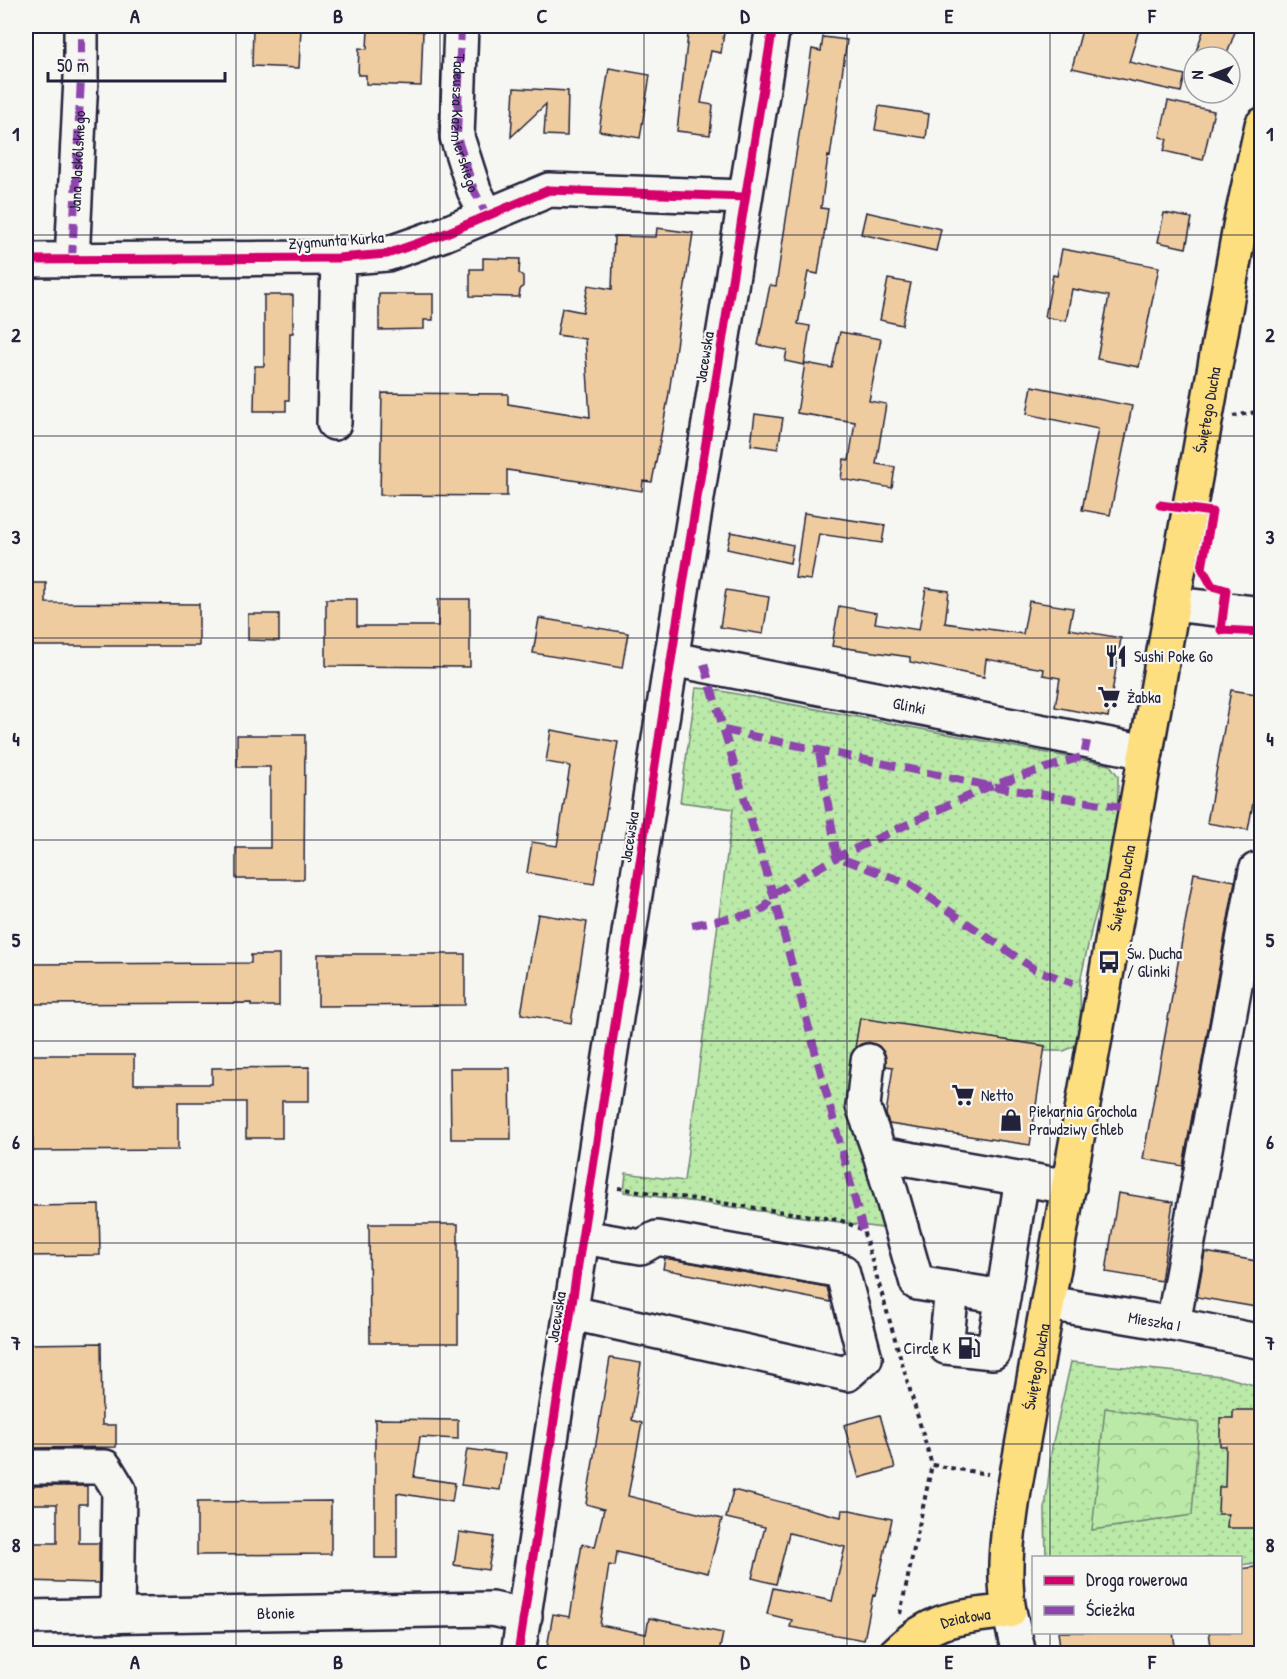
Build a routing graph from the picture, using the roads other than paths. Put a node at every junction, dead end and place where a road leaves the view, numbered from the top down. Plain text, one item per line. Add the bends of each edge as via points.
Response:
1 (81, 26) edge
2 (461, 26) edge
3 (773, 26) edge
4 (1262, 125) edge
5 (745, 197) junction
6 (487, 216) junction
7 (1251, 228) edge
8 (338, 258) junction
9 (26, 260) edge
10 (72, 260) junction
11 (334, 423) dead end
12 (1173, 604) junction
13 (1262, 614) edge
14 (672, 659) junction
15 (1146, 753) junction
16 (1256, 870) dead end
17 (868, 1061) dead end
18 (880, 1154) junction
19 (1022, 1178) junction
20 (1069, 1187) junction
21 (584, 1237) junction
22 (952, 1289) junction
23 (1003, 1297) junction
24 (1048, 1302) junction
25 (572, 1314) junction
26 (1173, 1323) junction
27 (1262, 1342) edge
28 (26, 1467) edge
29 (1009, 1611) junction
30 (117, 1616) junction
31 (525, 1616) junction
32 (26, 1617) edge
33 (518, 1653) edge
34 (895, 1653) edge
35 (1019, 1653) edge

1 - 10 street, Jana Jaskólskiego
2 - 6 street, Tadeusza Kaźmierskiego via 457,137
3 - 5 street, Jacewska
4 - 7 main road, Świętego Ducha
5 - 6 street, Zygmunta Kurka via 549,190
5 - 14 street, Jacewska
6 - 8 street, Zygmunta Kurka via 387,254
7 - 12 main road, Świętego Ducha
8 - 10 street, Zygmunta Kurka
8 - 11 street
9 - 10 street, Zygmunta Kurka
12 - 13 street
12 - 15 main road, Świętego Ducha
14 - 15 street, Glinki
14 - 21 street, Jacewska
15 - 20 main road, Świętego Ducha
16 - 26 street
17 - 18 street via 863,1106
18 - 19 street
18 - 22 street via 917,1283
19 - 20 street
19 - 23 street
20 - 24 main road, Świętego Ducha
21 - 25 street, Jacewska
21 - 25 street via 641,1247 657,1238 842,1272 865,1358 847,1374
22 - 23 street
22 - 23 street via 946,1347 993,1352
24 - 26 street, Mieszka I
24 - 29 main road, Świętego Ducha via 1009,1528 1005,1585
25 - 31 street, Jacewska
26 - 27 street, Mieszka I
28 - 30 street via 105,1467 119,1490
29 - 34 main road, Działowa via 943,1621 926,1628
29 - 35 street, Świętego Ducha
30 - 31 street, Błonie via 492,1609
30 - 32 street, Błonie
31 - 33 street, Jacewska

